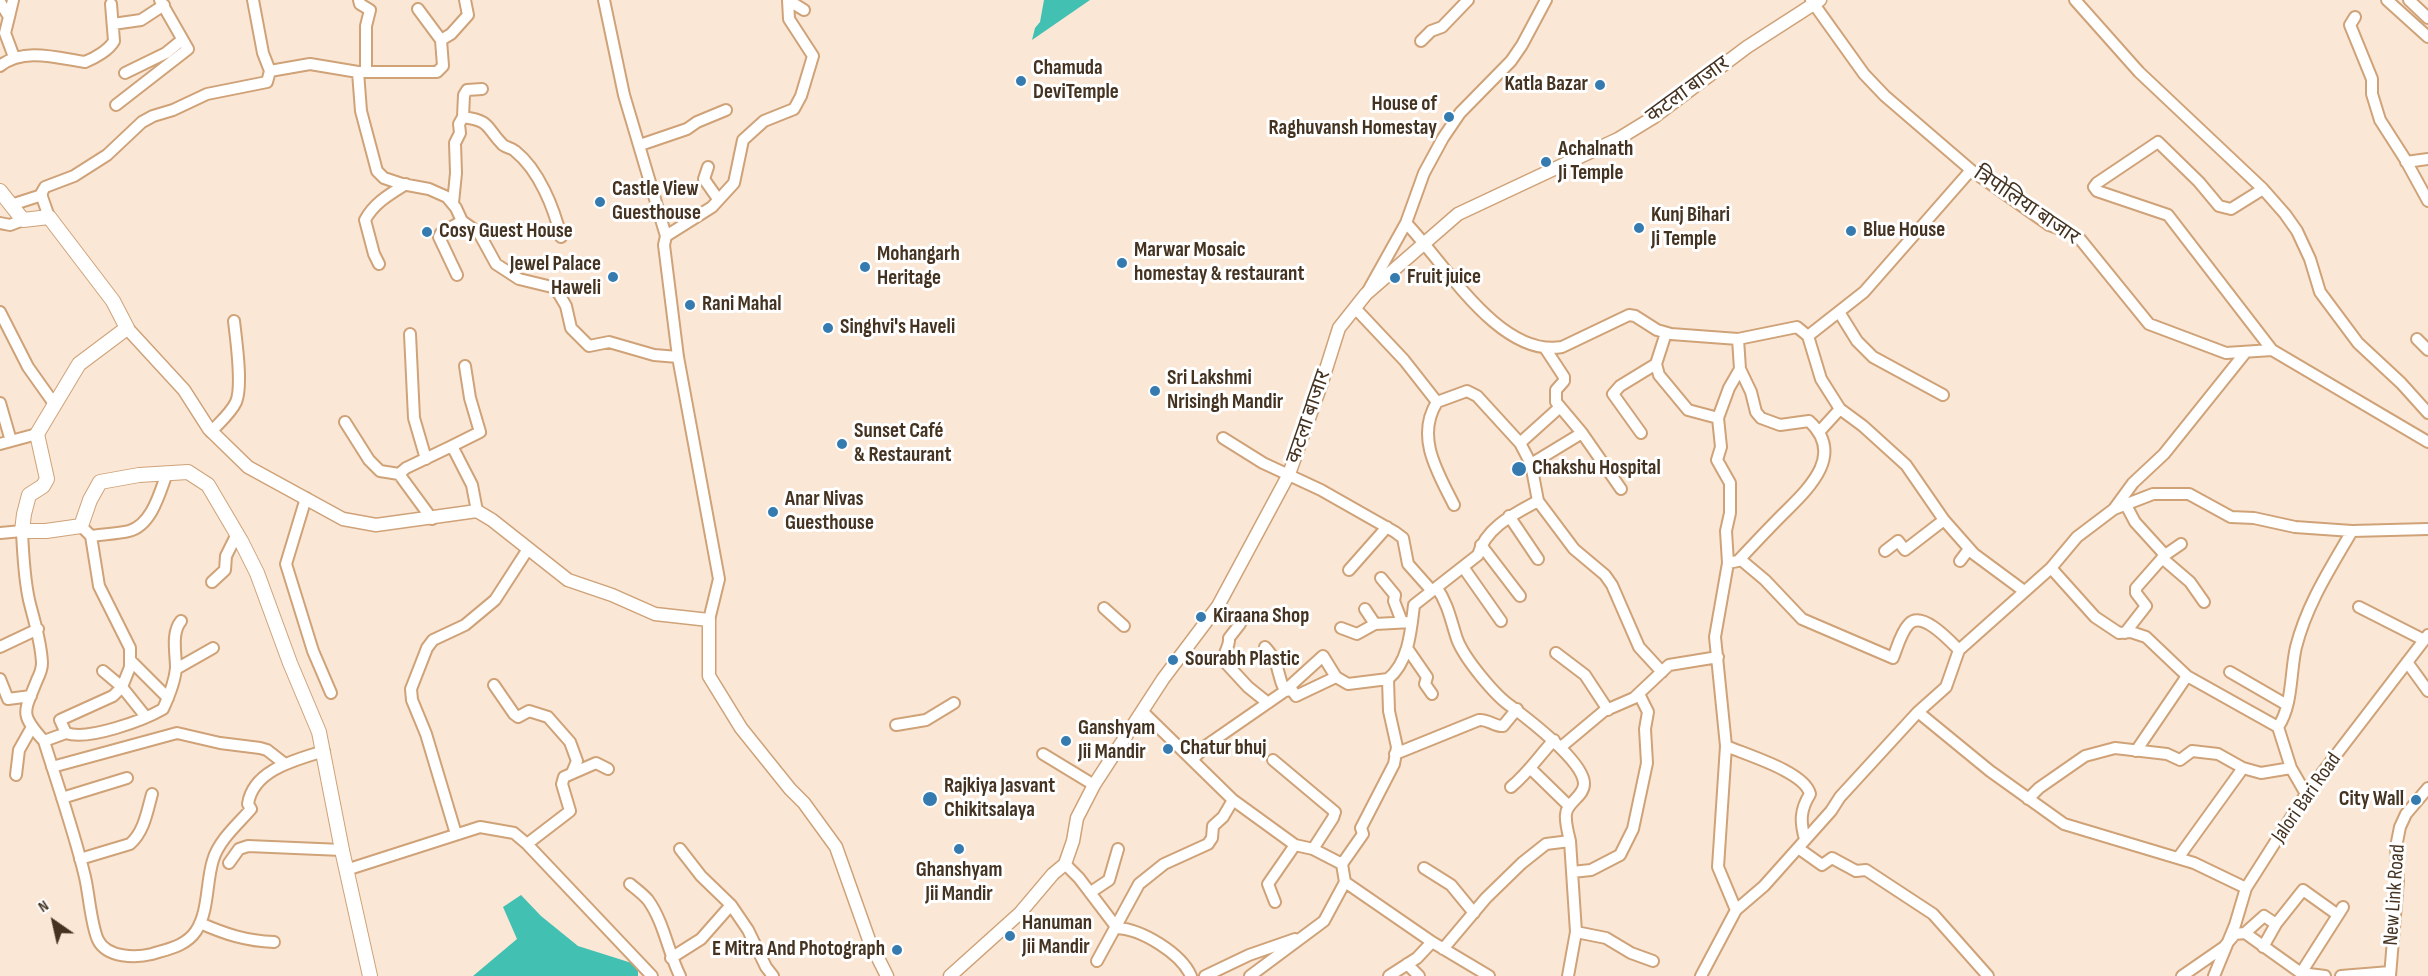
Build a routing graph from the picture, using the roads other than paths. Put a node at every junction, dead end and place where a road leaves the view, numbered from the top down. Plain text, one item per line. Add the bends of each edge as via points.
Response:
1 (13, 0) edge
2 (253, 0) edge
3 (359, 0) edge
4 (465, 0) edge
5 (604, 0) edge
6 (788, 0) edge
7 (1468, 0) edge
8 (1546, 0) edge
9 (2075, 0) edge
10 (2387, 0) edge
11 (2409, 0) edge
12 (112, 1) edge
13 (1815, 1) edge
14 (0, 2) edge
15 (162, 3) edge
16 (418, 9) dead end
17 (804, 10) dead end
18 (9, 17) junction
19 (2355, 17) dead end
20 (2428, 18) edge
21 (113, 24) junction
22 (2428, 37) edge
23 (182, 40) junction
24 (441, 40) junction
25 (1421, 41) dead end
26 (14, 57) junction
27 (0, 66) edge
28 (270, 71) junction
29 (362, 71) junction
30 (125, 73) dead end
31 (482, 89) dead end
32 (116, 105) dead end
33 (726, 110) dead end
34 (463, 117) junction
35 (640, 145) junction
36 (2428, 159) edge
37 (2406, 162) junction
38 (708, 167) dead end
39 (1971, 170) junction
40 (406, 184) junction
41 (2263, 189) junction
42 (0, 191) edge
43 (42, 195) junction
44 (718, 199) junction
45 (2428, 201) edge
46 (453, 203) junction
47 (11, 205) junction
48 (49, 217) junction
49 (22, 220) junction
50 (462, 221) junction
51 (0, 223) edge
52 (1406, 223) junction
53 (666, 236) junction
54 (561, 237) dead end
55 (1426, 243) junction
56 (379, 264) dead end
57 (457, 275) dead end
58 (1366, 294) junction
59 (1355, 308) junction
60 (1839, 312) junction
61 (2, 318) edge
62 (234, 321) dead end
63 (127, 328) junction
64 (1666, 333) junction
65 (410, 334) dead end
66 (1808, 336) junction
67 (1738, 339) junction
68 (2417, 339) dead end
69 (1545, 348) junction
70 (2272, 350) junction
71 (2428, 350) edge
72 (2245, 352) junction
73 (678, 357) junction
74 (1656, 364) junction
75 (465, 366) dead end
76 (1740, 369) junction
77 (1943, 395) dead end
78 (1437, 402) junction
79 (0, 403) edge
80 (55, 405) junction
81 (1560, 407) junction
82 (1839, 409) junction
83 (2428, 413) edge
84 (1718, 418) junction
85 (345, 422) dead end
86 (211, 432) junction
87 (1819, 432) junction
88 (1641, 433) dead end
89 (37, 434) junction
90 (1582, 434) junction
91 (1223, 438) dead end
92 (2428, 442) edge
93 (5, 443) edge
94 (1520, 443) junction
95 (452, 446) junction
96 (426, 459) junction
97 (1532, 464) junction
98 (167, 473) junction
99 (399, 474) junction
100 (1289, 474) junction
101 (1621, 489) dead end
102 (306, 498) junction
103 (1538, 501) junction
104 (1454, 505) dead end
105 (2126, 505) junction
106 (2114, 509) junction
107 (477, 511) junction
108 (1509, 516) junction
109 (432, 519) junction
110 (1944, 520) junction
111 (1387, 527) junction
112 (2428, 529) edge
113 (22, 531) junction
114 (86, 531) junction
115 (2352, 531) junction
116 (0, 533) edge
117 (237, 534) junction
118 (2181, 544) dead end
119 (1480, 545) junction
120 (528, 549) junction
121 (1969, 549) junction
122 (1886, 551) dead end
123 (2163, 557) junction
124 (1538, 559) dead end
125 (1740, 559) junction
126 (1960, 561) dead end
127 (1728, 563) junction
128 (1463, 567) junction
129 (2051, 568) junction
130 (1349, 570) dead end
131 (1381, 578) dead end
132 (212, 582) dead end
133 (1435, 590) junction
134 (2024, 591) junction
135 (1520, 596) dead end
136 (2204, 602) dead end
137 (2359, 607) dead end
138 (1104, 608) dead end
139 (1365, 609) dead end
140 (1238, 619) dead end
141 (709, 620) junction
142 (181, 621) dead end
143 (1502, 621) dead end
144 (1407, 622) junction
145 (1375, 624) junction
146 (1124, 626) dead end
147 (1341, 628) dead end
148 (38, 629) junction
149 (2125, 633) junction
150 (2426, 638) edge
151 (0, 647) edge
152 (1265, 647) dead end
153 (213, 648) dead end
154 (1407, 648) junction
155 (1959, 650) junction
156 (1556, 653) dead end
157 (1718, 657) junction
158 (131, 661) junction
159 (2407, 662) junction
160 (176, 669) junction
161 (103, 670) dead end
162 (1662, 672) junction
163 (2230, 672) dead end
164 (2187, 676) junction
165 (1336, 677) junction
166 (0, 679) edge
167 (1388, 679) junction
168 (494, 685) dead end
169 (122, 687) junction
170 (1289, 691) junction
171 (2428, 691) edge
172 (331, 693) dead end
173 (1432, 694) dead end
174 (1639, 694) junction
175 (31, 696) junction
176 (168, 698) junction
177 (954, 703) dead end
178 (1268, 703) junction
179 (2287, 705) junction
180 (1517, 709) junction
181 (1608, 710) junction
182 (1142, 711) junction
183 (1917, 712) junction
184 (146, 717) junction
185 (896, 725) dead end
186 (32, 727) junction
187 (2278, 727) junction
188 (66, 734) junction
189 (44, 741) junction
190 (1557, 744) junction
191 (1726, 746) junction
192 (324, 751) junction
193 (2136, 751) junction
194 (1043, 754) dead end
195 (1395, 754) junction
196 (1192, 760) junction
197 (1273, 760) dead end
198 (285, 764) junction
199 (52, 767) junction
200 (608, 768) dead end
201 (2243, 768) junction
202 (2291, 768) junction
203 (1531, 769) junction
204 (572, 773) junction
205 (16, 775) dead end
206 (128, 778) dead end
207 (1094, 785) junction
208 (1512, 787) dead end
209 (2428, 788) edge
210 (152, 794) dead end
211 (2306, 794) junction
212 (62, 798) junction
213 (2028, 799) junction
214 (1233, 800) junction
215 (1569, 806) junction
216 (456, 834) junction
217 (1805, 839) junction
218 (1570, 841) junction
219 (527, 844) junction
220 (1295, 844) junction
221 (1798, 848) junction
222 (680, 849) dead end
223 (1118, 849) dead end
224 (1313, 849) junction
225 (342, 850) junction
226 (2178, 858) junction
227 (80, 859) junction
228 (229, 863) dead end
229 (1065, 864) junction
230 (1342, 864) junction
231 (1424, 868) dead end
232 (346, 870) junction
233 (1572, 872) junction
234 (1345, 882) junction
235 (630, 884) dead end
236 (2246, 888) junction
237 (1090, 892) junction
238 (1275, 902) dead end
239 (731, 905) junction
240 (1736, 910) junction
241 (1474, 913) junction
242 (200, 923) junction
243 (2276, 924) junction
244 (1117, 928) junction
245 (1576, 932) junction
246 (2245, 933) junction
247 (1304, 936) junction
248 (274, 942) dead end
249 (1432, 942) junction
250 (2224, 947) junction
251 (2263, 947) junction
252 (1443, 949) junction
253 (671, 958) junction
254 (1097, 961) dead end
255 (1653, 961) dead end
256 (1407, 964) junction
257 (2301, 973) junction
258 (2390, 974) edge
259 (370, 976) edge
260 (652, 976) edge
261 (680, 976) edge
262 (774, 976) edge
263 (887, 976) edge
264 (950, 976) edge
265 (1191, 976) edge
266 (1205, 976) edge
267 (1250, 976) edge
268 (1389, 976) edge
269 (1419, 976) edge
270 (1489, 976) edge
271 (1568, 976) edge
272 (1701, 976) edge
273 (1988, 976) edge
274 (2182, 976) edge
275 (2214, 976) edge
276 (2318, 976) edge
277 (2341, 976) edge

1 - 18 street
2 - 28 street
3 - 29 street via 370,13
4 - 24 street via 468,15
5 - 35 street via 624,95
6 - 17 street
6 - 44 street via 789,19 813,56 801,96 794,110 764,121 743,140 734,183
7 - 25 street via 1442,27
8 - 52 street via 1511,61 1449,129 1424,173
9 - 41 street via 2139,72
10 - 22 street
11 - 20 street
12 - 21 street
13 - 39 street, त्रिपोलिया बाजार via 1864,74
13 - 55 street, कटला बाजार via 1654,117 1618,139 1458,214
14 - 18 street
15 - 21 street via 141,20
15 - 23 street
16 - 24 street
18 - 26 street via 6,33
19 - 37 street via 2350,25 2372,80 2380,120
21 - 26 street via 111,46 85,62 33,55
23 - 30 street via 166,53
23 - 32 street via 188,49
24 - 29 street via 442,66 437,72
26 - 27 street
28 - 29 street via 310,64
28 - 43 street via 267,82 207,94 142,122 107,155 74,176 45,187
29 - 40 street via 361,111 376,171 384,178
31 - 34 street via 464,92
33 - 35 street
34 - 46 street via 455,143
34 - 54 street via 483,121 505,146 517,152 549,200
35 - 53 street
36 - 37 street
37 - 45 street
38 - 44 street via 704,179
39 - 60 street via 1864,292
39 - 72 street, त्रिपोलिया बाजार via 2049,225 2080,239 2149,324 2226,353
40 - 46 street via 429,189
40 - 56 street via 382,199 365,220
41 - 70 street via 2231,209 2219,206 2158,142 2094,187 2168,215
41 - 83 street via 2297,231 2326,301 2358,342
42 - 47 main road
43 - 47 street
43 - 48 street
44 - 53 street via 691,222
46 - 50 street
47 - 49 main road
48 - 49 main road
48 - 63 main road via 114,301
49 - 51 street via 10,225
50 - 57 street via 439,237
50 - 73 street via 479,233 496,264 519,279 552,287 566,306 567,320 574,333 589,346 609,342 654,355
52 - 55 street
52 - 58 street
53 - 73 street
55 - 58 street, कटला बाजार
55 - 69 street via 1480,311 1500,327
58 - 59 street, कटला बाजार
59 - 78 street
59 - 100 street, कटला बाजार via 1339,328
60 - 66 street
60 - 77 street via 1857,341 1873,357
61 - 80 street via 28,367
62 - 86 street via 238,394 235,405
63 - 80 main road via 79,364
63 - 86 street via 184,390
64 - 67 street
64 - 69 street via 1629,315 1562,347
64 - 74 street
65 - 96 street via 414,418
66 - 67 street via 1797,327
66 - 82 street via 1821,379
67 - 76 street
68 - 71 street
69 - 81 street via 1564,376 1555,394
70 - 72 street, त्रिपोलिया बाजार
70 - 92 street
72 - 106 street via 2164,454 2133,483
73 - 141 street via 719,579
74 - 84 street via 1659,375 1684,408
74 - 88 street via 1613,394
75 - 95 street via 480,432
76 - 84 street
76 - 87 street via 1761,418 1780,425 1807,420
78 - 94 street via 1467,391 1477,396
78 - 104 street via 1430,413 1427,435 1434,466
79 - 93 street
80 - 89 main road
81 - 90 street
81 - 94 street
82 - 87 street
82 - 110 street via 1906,465
84 - 127 street via 1718,460 1730,483
85 - 99 street via 380,471
86 - 102 street via 248,467
87 - 125 street via 1825,450 1817,478
89 - 93 street
89 - 113 main road via 47,479 29,495
90 - 97 street
90 - 101 street
91 - 100 street via 1263,464
94 - 97 street
95 - 96 street
95 - 107 street via 472,485
96 - 99 street
97 - 103 street
98 - 114 street via 142,524 131,531
98 - 114 main road via 100,482 90,500
98 - 117 main road via 188,472 208,485
99 - 109 street
100 - 111 street
100 - 182 street, कटला बाजार via 1218,606 1162,678
102 - 109 street via 343,519 376,525
102 - 172 street via 286,564 313,651
103 - 108 street
103 - 162 street via 1574,549 1605,575 1639,647
105 - 106 street
105 - 115 street via 2153,494 2189,494 2231,518
105 - 123 street
106 - 129 street via 2077,537
107 - 109 street
107 - 120 street
108 - 119 street
108 - 124 street
110 - 121 street
110 - 122 street via 1905,550 1899,542
111 - 130 street
111 - 133 street via 1403,538 1408,564
112 - 115 street
113 - 114 main road
113 - 116 street
113 - 148 street via 23,568
114 - 158 street via 99,586 130,648
115 - 179 street via 2308,606 2296,647
117 - 132 street via 226,556 225,570
117 - 192 main road via 257,573
118 - 123 street
119 - 128 street via 1478,555
119 - 135 street
120 - 141 street via 568,580 655,614
120 - 216 street via 495,600 465,625 433,640 411,689
121 - 126 street
121 - 134 street
123 - 136 street via 2190,582
123 - 149 street via 2136,588 2146,606
125 - 127 street
125 - 155 street via 1802,619 1834,635 1893,658 1906,627 1918,620 1935,628
127 - 157 street via 1715,637
128 - 133 street
128 - 143 street
129 - 134 street
129 - 149 street via 2095,617
131 - 144 street via 1395,595 1394,601
133 - 144 street via 1414,605
133 - 180 street via 1446,603 1465,654 1489,684
134 - 155 street
137 - 150 street
138 - 146 street
139 - 145 street
140 - 178 street via 1240,624 1229,638 1224,661
141 - 263 street via 709,676 741,728 836,847 869,940
142 - 160 street via 174,652
144 - 145 street
144 - 154 street
145 - 147 street via 1357,634
148 - 151 street
148 - 175 street via 42,670
149 - 164 street via 2146,637
150 - 159 street, Jalori Bari Road
152 - 170 street
153 - 160 street
154 - 167 street via 1398,669
154 - 173 street via 1427,677 1425,684
155 - 183 street via 1946,687
156 - 181 street via 1585,675
157 - 162 street via 1670,665
157 - 191 street
158 - 169 street
158 - 176 street
159 - 171 street
159 - 211 street, Jalori Bari Road
160 - 176 street
161 - 169 street
162 - 174 street
163 - 179 street
164 - 187 street
164 - 193 street
165 - 167 street via 1348,684
165 - 170 street via 1296,696
165 - 170 street via 1323,656
166 - 175 street via 8,699
167 - 195 street
168 - 204 street via 518,717 530,711 548,717 564,733 577,761
169 - 184 street
169 - 188 street via 113,696 60,720
170 - 178 street
174 - 181 street
174 - 233 street via 1648,712 1647,763 1633,829 1620,855 1591,870
175 - 186 street via 25,713
176 - 184 street via 163,709
177 - 185 street via 922,722
178 - 196 street
179 - 187 street
180 - 190 street
180 - 195 street via 1503,726 1479,720
181 - 190 street
182 - 196 street
182 - 207 street, कटला बाजार
183 - 213 street
183 - 217 street
184 - 188 street via 84,735
186 - 189 street
186 - 205 street via 19,750
187 - 202 street
188 - 189 street
189 - 199 street
190 - 203 street
190 - 215 street via 1584,783
191 - 217 street via 1804,782 1810,794 1802,808
191 - 240 street via 1718,867
192 - 198 street
192 - 225 main road
193 - 201 street via 2167,754 2180,760 2192,751 2218,754
193 - 213 street via 2115,748 2085,756
194 - 207 street
195 - 230 street via 1394,764 1361,828 1363,834
196 - 214 street
197 - 224 street via 1335,812
198 - 199 street via 267,750 177,733
198 - 242 street via 251,790 251,809 217,850
199 - 212 street
200 - 204 street via 596,763
201 - 202 street via 2261,772
201 - 226 street
202 - 211 street
203 - 208 street
203 - 215 street
204 - 219 street via 561,780 570,811
206 - 212 street
207 - 229 street, कटला बाजार via 1077,818
209 - 258 street, New Link Road via 2400,827
210 - 227 street via 136,839
211 - 236 street, Jalori Bari Road
212 - 227 street
213 - 226 street via 2064,824
214 - 220 street
214 - 244 street via 1213,826 1208,844 1164,864 1139,884
215 - 218 street via 1565,814
216 - 219 street via 480,826 514,833
216 - 232 street
217 - 221 street
218 - 233 street
218 - 241 street via 1546,844
219 - 260 street
220 - 224 street
220 - 238 street via 1268,884
221 - 240 street
221 - 273 street via 1822,865 1832,858 1881,878 1933,914
222 - 239 street
223 - 237 street via 1109,880
224 - 230 street
225 - 228 street via 248,846 239,849
225 - 232 main road
226 - 236 street
227 - 242 street via 98,940 108,950 130,957 159,952 189,939
229 - 237 street
229 - 264 street, कटला बाजार via 1020,913
230 - 234 street
231 - 241 street via 1451,885
232 - 259 main road
233 - 245 street
234 - 247 street via 1324,921
234 - 249 street
235 - 253 street via 656,914
236 - 250 street, Jalori Bari Road
237 - 244 street
239 - 253 street via 701,939
239 - 262 street
240 - 272 street
241 - 252 street
242 - 248 street via 229,936
243 - 246 street via 2264,916
243 - 251 street
243 - 257 street via 2303,890 2341,911
244 - 254 street
244 - 265 street via 1128,929 1171,951
245 - 255 street via 1606,938
245 - 271 street
246 - 250 street via 2235,934
246 - 251 street
247 - 266 street
247 - 267 street
249 - 252 street
249 - 256 street
250 - 274 street
250 - 275 street, Jalori Bari Road
251 - 257 street
252 - 270 street
253 - 261 street
256 - 268 street
256 - 269 street
257 - 276 street
258 - 277 street

